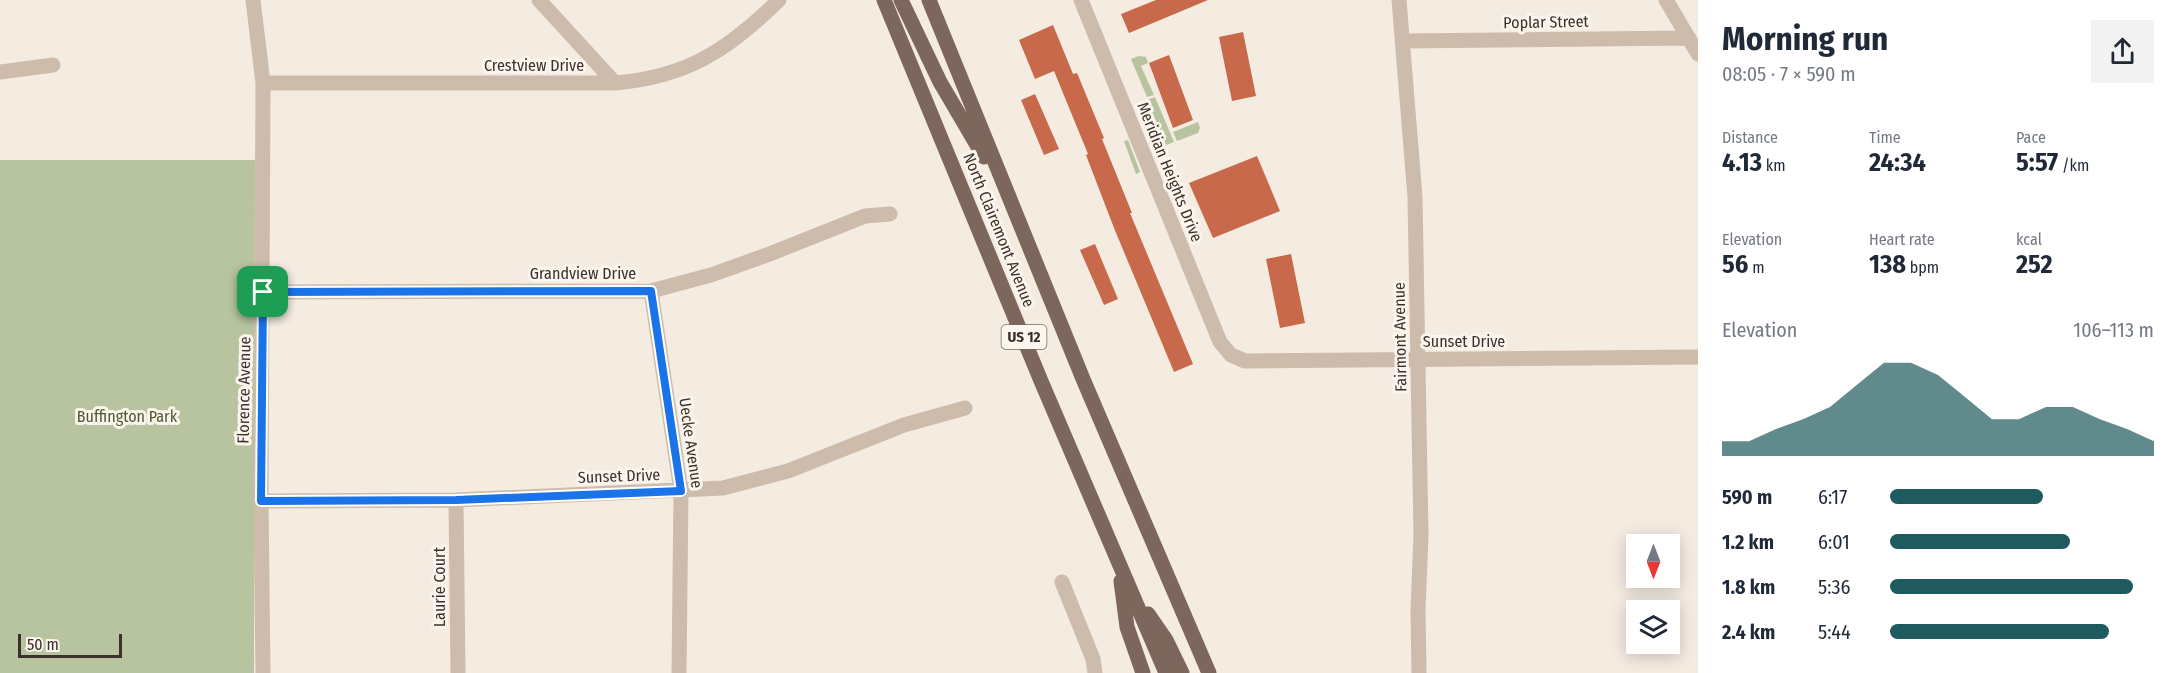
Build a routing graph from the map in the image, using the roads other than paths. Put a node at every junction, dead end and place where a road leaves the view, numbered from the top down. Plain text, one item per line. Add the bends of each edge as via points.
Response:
1 (253, 0) edge
2 (539, 0) edge
3 (779, 0) edge
4 (884, 0) edge
5 (901, 0) edge
6 (929, 0) edge
7 (1081, 0) edge
8 (1399, 0) edge
9 (1666, 0) edge
10 (1689, 38) junction
11 (1403, 41) junction
12 (1698, 54) edge
13 (53, 65) dead end
14 (0, 72) edge
15 (263, 83) junction
16 (615, 83) junction
17 (1005, 190) junction
18 (891, 214) dead end
19 (651, 291) junction
20 (263, 292) junction
21 (1231, 356) joint
22 (1698, 357) edge
23 (1419, 359) junction
24 (965, 408) dead end
25 (681, 491) junction
26 (456, 500) junction
27 (261, 501) junction
28 (1118, 560) junction
29 (1062, 582) dead end
30 (1128, 584) junction
31 (263, 673) edge
32 (458, 673) edge
33 (678, 673) edge
34 (1095, 673) edge
35 (1143, 673) edge
36 (1166, 673) edge
37 (1182, 673) edge
38 (1209, 673) edge
39 (1419, 673) edge

1 - 15 street, Florence Avenue
2 - 16 street
3 - 16 street, Crestview Drive via 759,20 707,58 667,75
4 - 28 main road, North Clairemont Avenue / US 12
5 - 17 main road via 940,82
6 - 17 main road, North Clairemont Avenue / US 12
7 - 21 street, Meridian Heights Drive via 1216,332
8 - 11 street, Fairmont Avenue
9 - 10 street
10 - 11 street, Poplar Street
10 - 12 street
11 - 23 street, Fairmont Avenue via 1415,197
13 - 14 street
15 - 16 street, Crestview Drive
15 - 20 street, Florence Avenue
17 - 38 main road, North Clairemont Avenue / US 12
18 - 19 street, Grandview Drive via 865,216 711,275
19 - 20 street, Grandview Drive
19 - 25 street, Uecke Avenue
20 - 27 street, Florence Avenue
21 - 23 street, Sunset Drive via 1245,361
22 - 23 street, Sunset Drive
23 - 39 street, Fairmont Avenue
24 - 25 street, Sunset Drive via 904,425 788,471 723,488
25 - 26 street, Sunset Drive
25 - 33 street, Uecke Avenue
26 - 27 street, Sunset Drive
26 - 32 street, Laurie Court
27 - 31 street, Florence Avenue
28 - 30 main road, North Clairemont Avenue / US 12
28 - 35 main road via 1127,627
29 - 34 street
30 - 36 main road, North Clairemont Avenue / US 12
30 - 37 main road via 1166,640

